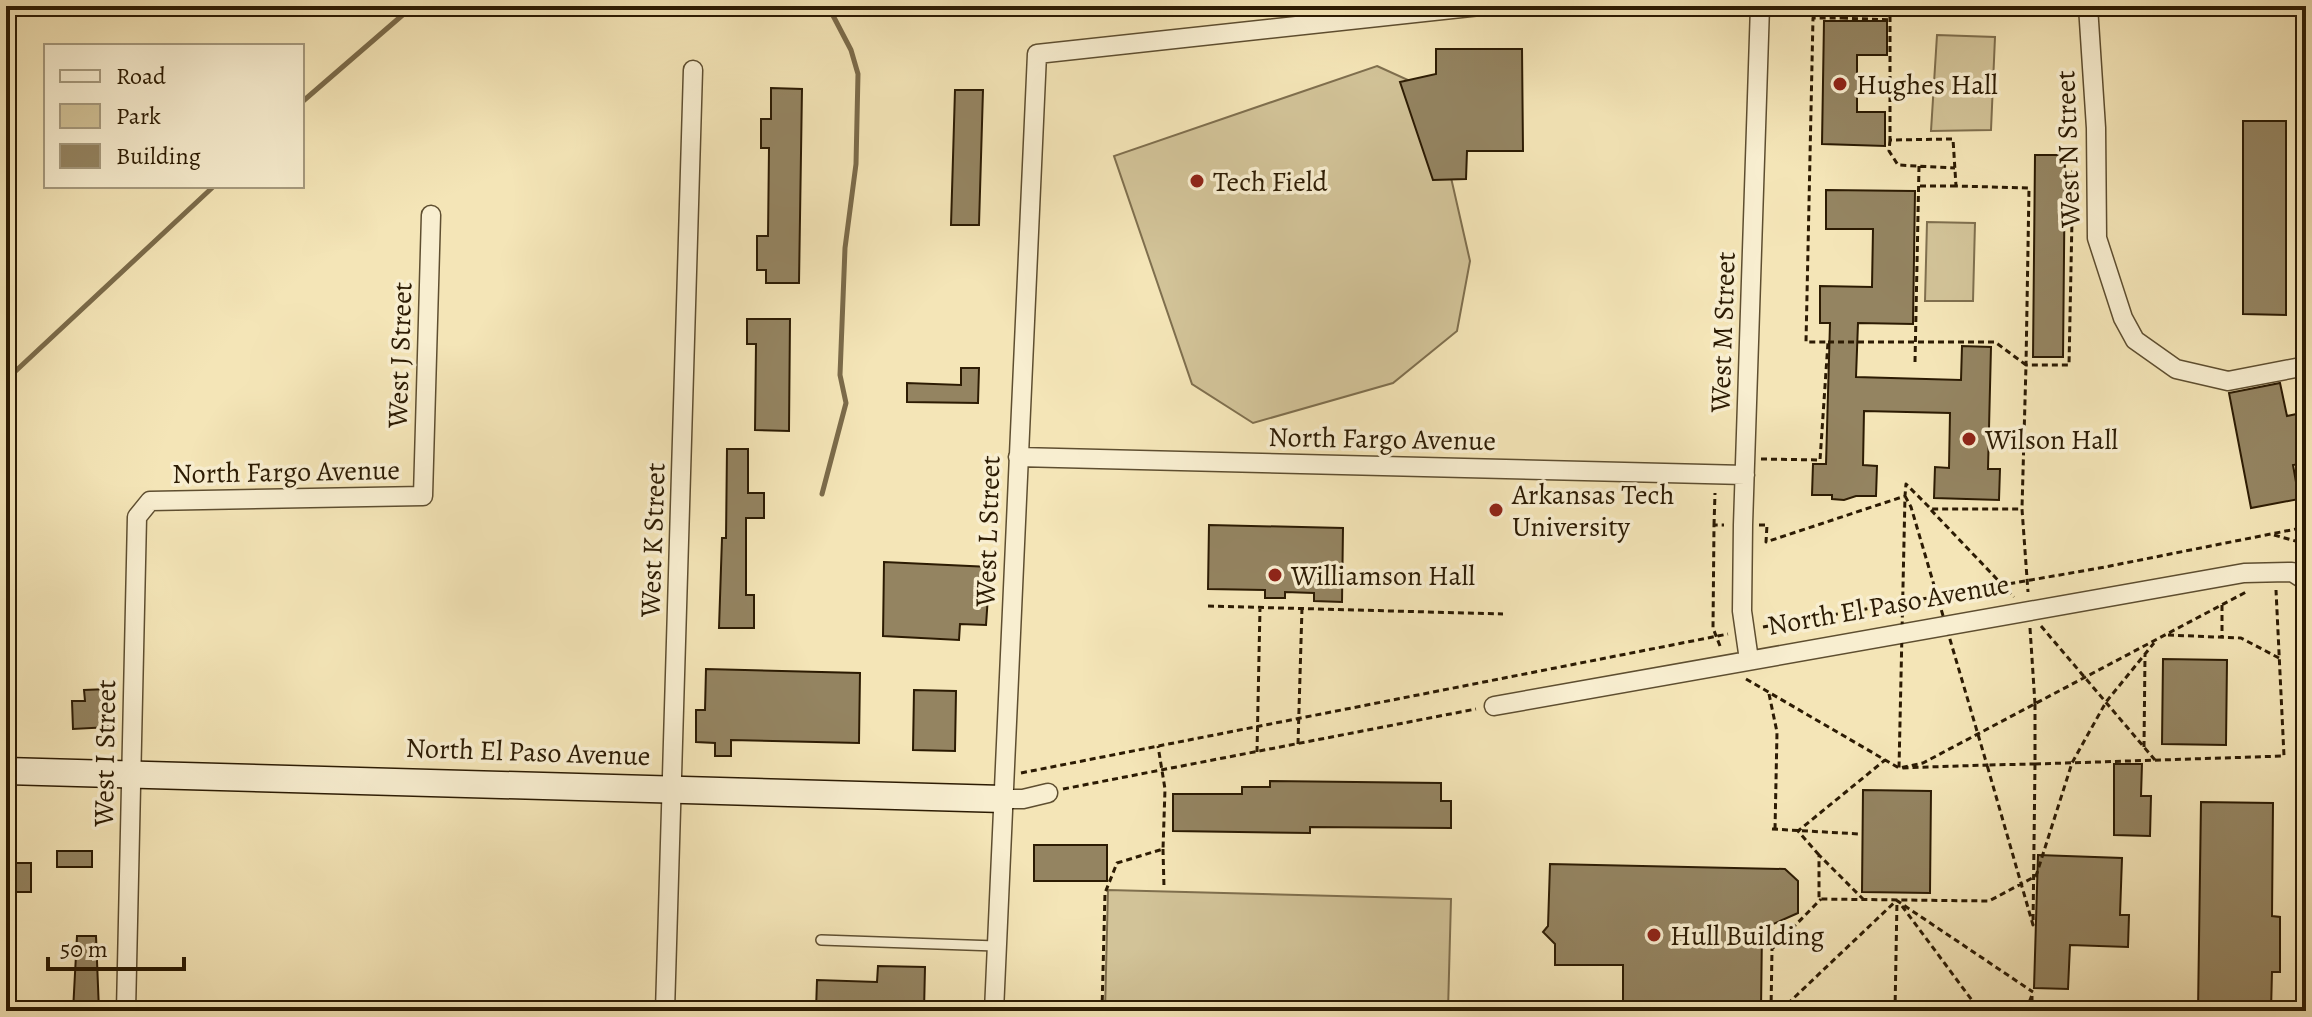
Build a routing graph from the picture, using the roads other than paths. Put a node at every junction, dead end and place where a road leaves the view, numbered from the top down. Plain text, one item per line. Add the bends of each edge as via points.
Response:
1 (1480, 6) edge
2 (1760, 6) edge
3 (2088, 6) edge
4 (693, 70) dead end
5 (431, 215) dead end
6 (2306, 366) edge
7 (1018, 457) junction
8 (1745, 467) junction
9 (423, 496) joint
10 (150, 501) joint
11 (2291, 577) edge
12 (1749, 660) junction
13 (1494, 706) road end
14 (6, 771) edge
15 (131, 773) junction
16 (673, 787) junction
17 (1003, 788) junction
18 (1048, 793) road end
19 (821, 940) dead end
20 (996, 946) junction
21 (126, 1011) edge
22 (665, 1011) edge
23 (994, 1011) edge

1 - 7 street, West L Street via 1037,54
2 - 8 street, West M Street
3 - 6 street, West N Street via 2097,238 2135,340 2176,369 2228,381
4 - 16 street, West K Street
5 - 9 street, West J Street
7 - 8 street, North Fargo Avenue via 1716,474
7 - 17 street, West L Street
8 - 12 street, West M Street
9 - 10 street, North Fargo Avenue
10 - 15 street, West I Street via 137,517
11 - 12 street, North El Paso Avenue via 2244,573
12 - 13 street, North El Paso Avenue
14 - 15 street, North El Paso Avenue
15 - 16 street, North El Paso Avenue
15 - 21 street, West I Street
16 - 17 street, North El Paso Avenue
16 - 22 street, West K Street
17 - 18 street, North El Paso Avenue via 1023,799
17 - 20 street, West L Street
19 - 20 lane
20 - 23 street, West L Street

